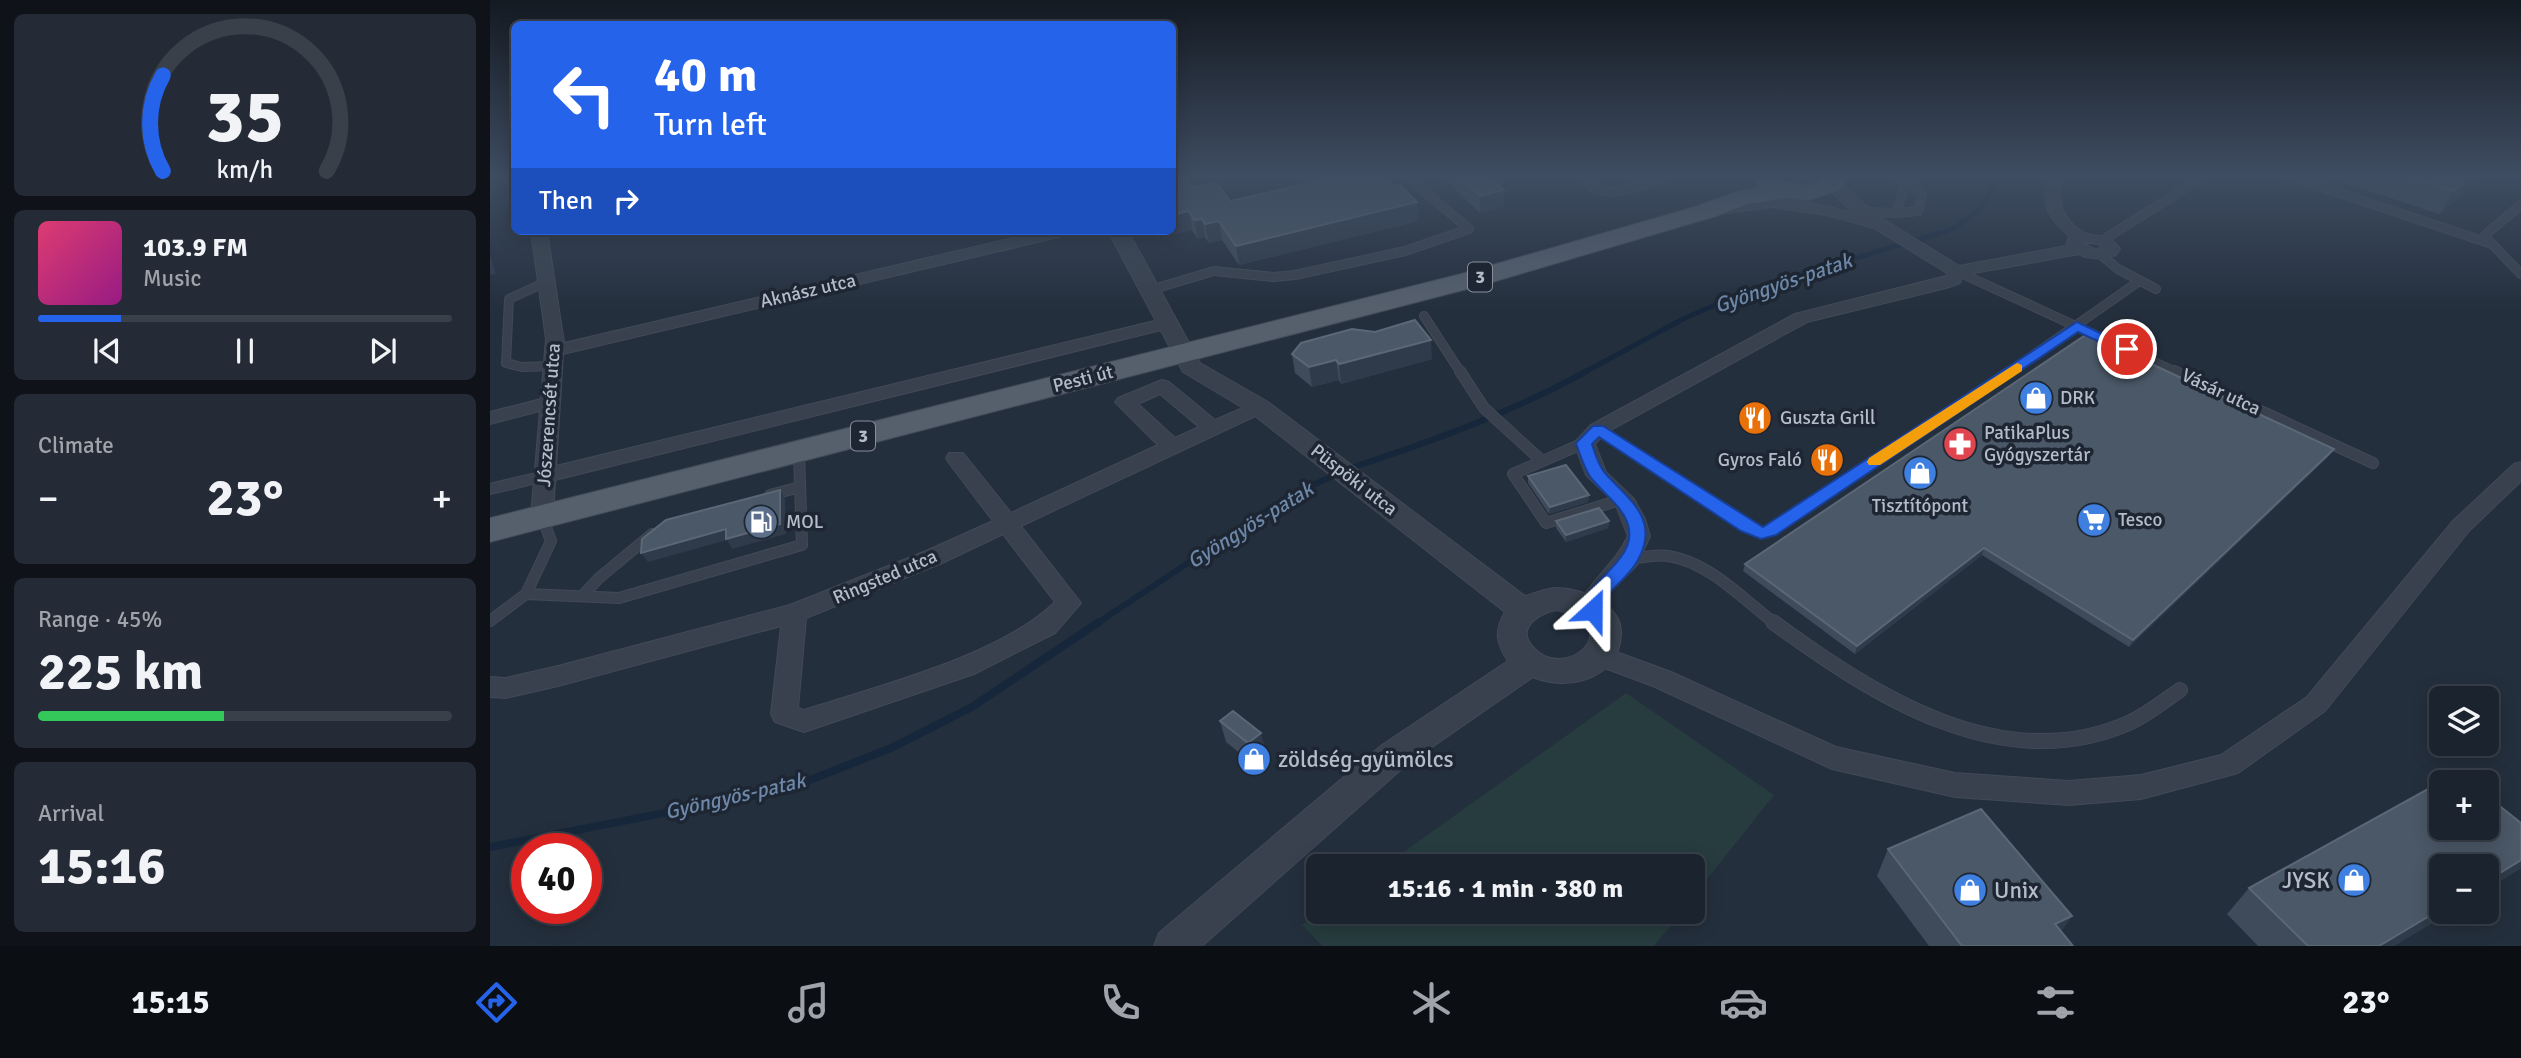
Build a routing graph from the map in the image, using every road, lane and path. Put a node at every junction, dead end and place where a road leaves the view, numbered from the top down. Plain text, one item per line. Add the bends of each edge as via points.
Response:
1 (1460, 221) edge
2 (1667, 221) edge
3 (1862, 221) edge
4 (1869, 221) edge
5 (1877, 221) edge
6 (2061, 221) edge
7 (2140, 221) edge
8 (2424, 221) edge
9 (2499, 221) edge
10 (1886, 228) junction
11 (540, 235) edge
12 (1047, 235) edge
13 (1120, 235) edge
14 (2079, 243) junction
15 (2493, 244) junction
16 (2102, 248) junction
17 (1956, 271) junction
18 (2521, 274) edge
19 (547, 282) junction
20 (2138, 282) junction
21 (2156, 289) dead end
22 (1150, 290) junction
23 (1424, 316) dead end
24 (1167, 323) junction
25 (2077, 326) junction
26 (1183, 354) junction
27 (554, 359) junction
28 (551, 402) junction
29 (1259, 407) junction
30 (490, 418) edge
31 (1213, 428) junction
32 (1591, 436) junction
33 (1172, 447) junction
34 (799, 453) junction
35 (956, 458) dead end
36 (1542, 461) junction
37 (2373, 463) dead end
38 (2521, 469) edge
39 (545, 476) junction
40 (1360, 486) joint
41 (800, 487) junction
42 (490, 489) edge
43 (762, 497) edge
44 (1623, 499) junction
45 (542, 516) junction
46 (1005, 523) junction
47 (490, 530) edge
48 (658, 530) edge
49 (1629, 559) junction
50 (526, 594) junction
51 (583, 595) junction
52 (1588, 607) junction
53 (1524, 611) junction
54 (795, 613) junction
55 (490, 621) edge
56 (1600, 656) junction
57 (1530, 663) junction
58 (490, 687) edge
59 (2180, 691) dead end
60 (1173, 946) edge

1 - 22 lane via 1469,229 1405,251 1296,275 1214,271
2 - 26 main road, Pesti út / 3 via 1470,280
3 - 10 street, Vásár utca
4 - 10 street, Vásár utca
5 - 10 street, Vásár utca
6 - 14 street
7 - 16 lane
8 - 15 lane
9 - 15 lane via 2485,235
10 - 17 street, Vásár utca
11 - 19 street, Jószerencsét utca
12 - 27 street, Aknász utca
13 - 22 street
14 - 16 street
14 - 17 street
15 - 18 lane
16 - 20 lane
17 - 25 lane, Vásár utca
17 - 32 street via 1954,279 1940,284 1801,318
19 - 27 street, Jószerencsét utca
19 - 27 lane via 509,299 506,363 522,367
20 - 21 lane
20 - 25 lane
22 - 24 street
23 - 36 lane via 1484,408
24 - 26 street
24 - 39 street
25 - 32 lane via 1770,531 1761,533 1747,527
25 - 37 lane, Vásár utca
26 - 29 street, Püspöki utca via 1191,367
26 - 34 main road, Pesti út / 3
27 - 28 street, Jószerencsét utca
28 - 30 street
28 - 39 street, Jószerencsét utca
29 - 31 street, Ringsted utca
29 - 40 street, Püspöki utca
31 - 33 street, Ringsted utca
31 - 33 street via 1162,386 1125,402
32 - 36 lane
32 - 44 street via 1597,475
33 - 46 street, Ringsted utca
34 - 41 lane
34 - 45 main road, Pesti út / 3
35 - 46 street
36 - 44 lane via 1513,474 1546,523
38 - 56 street via 2461,526 2316,705 2228,765 2141,787 2069,793 1955,785 1832,758 1662,679
39 - 42 lane
39 - 45 street, Jószerencsét utca
40 - 53 street, Püspöki utca
41 - 43 lane
41 - 51 lane via 802,545 619,598
44 - 49 street via 1639,536
45 - 47 main road, Pesti út / 3
45 - 50 lane via 551,541
46 - 54 street, Ringsted utca
46 - 54 street via 1069,603 1046,626 965,667 804,721 784,714
48 - 51 lane
49 - 52 street
49 - 59 lane via 1683,559 1705,570 1871,690 1944,725 2005,741 2072,738 2127,724
50 - 51 lane
50 - 55 lane
52 - 53 street via 1557,599
52 - 56 street via 1606,628
53 - 57 street via 1512,630 1513,642
54 - 58 street, Ringsted utca via 558,676 506,688
56 - 57 street via 1570,671 1547,670
57 - 60 street via 1394,755

